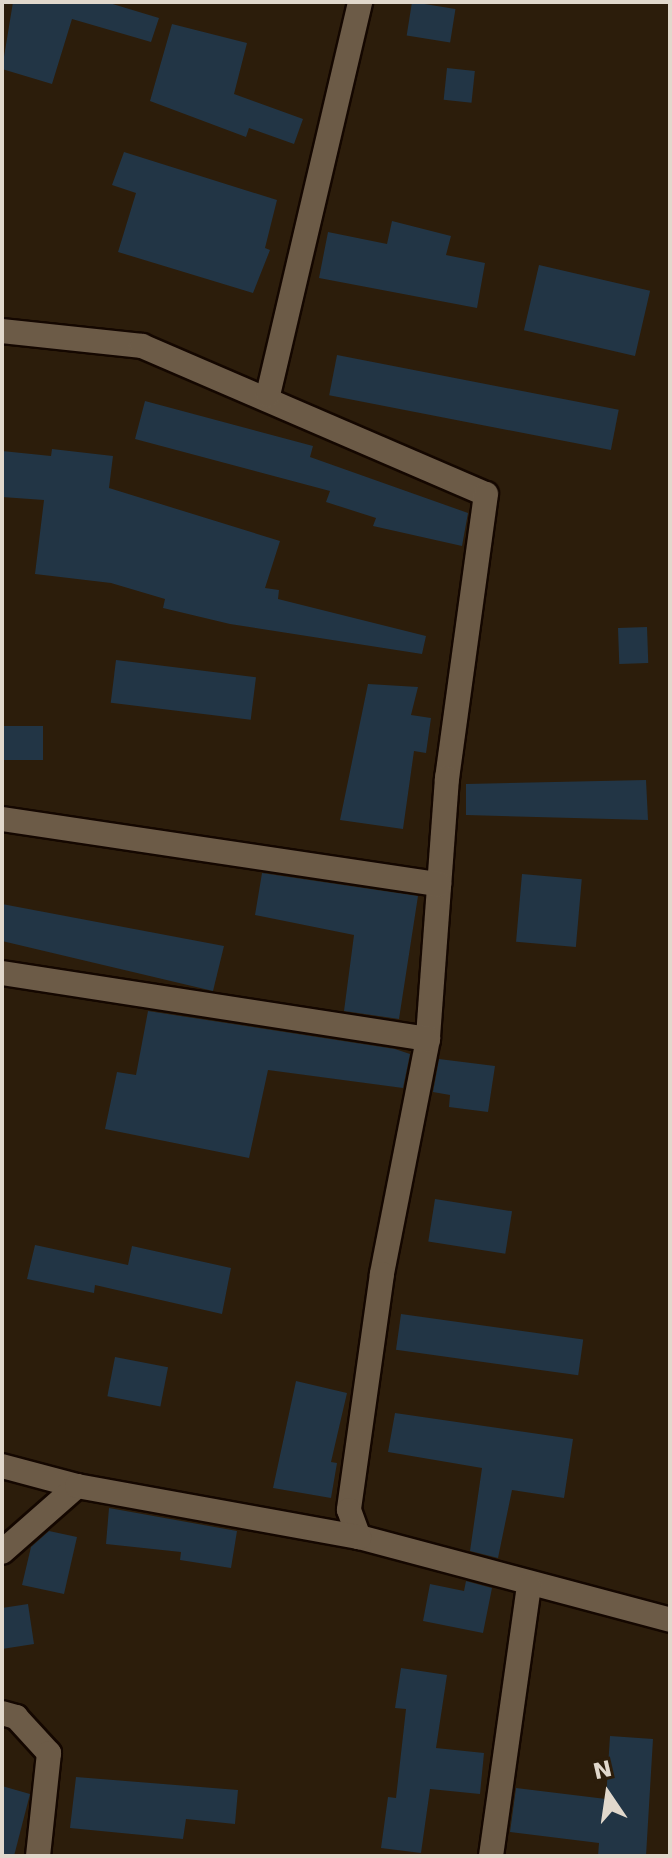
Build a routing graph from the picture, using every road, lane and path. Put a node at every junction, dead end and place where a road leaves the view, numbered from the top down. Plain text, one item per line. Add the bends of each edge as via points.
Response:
1 (360, 2) edge
2 (2, 331) edge
3 (268, 395) junction
4 (2, 819) edge
5 (439, 884) junction
6 (2, 973) edge
7 (428, 1039) junction
8 (2, 1466) edge
9 (77, 1486) junction
10 (359, 1537) junction
11 (2, 1552) edge
12 (529, 1586) junction
13 (670, 1620) edge
14 (2, 1713) edge
15 (38, 1856) edge
16 (491, 1856) edge

1 - 3 street
2 - 3 street via 142,346
3 - 5 street via 486,494
4 - 5 street
5 - 7 street
6 - 7 street
7 - 10 street via 382,1274 349,1510
8 - 9 street
9 - 10 street
9 - 11 street
10 - 12 street
12 - 13 street
12 - 16 street
14 - 15 street via 16,1717 49,1753

